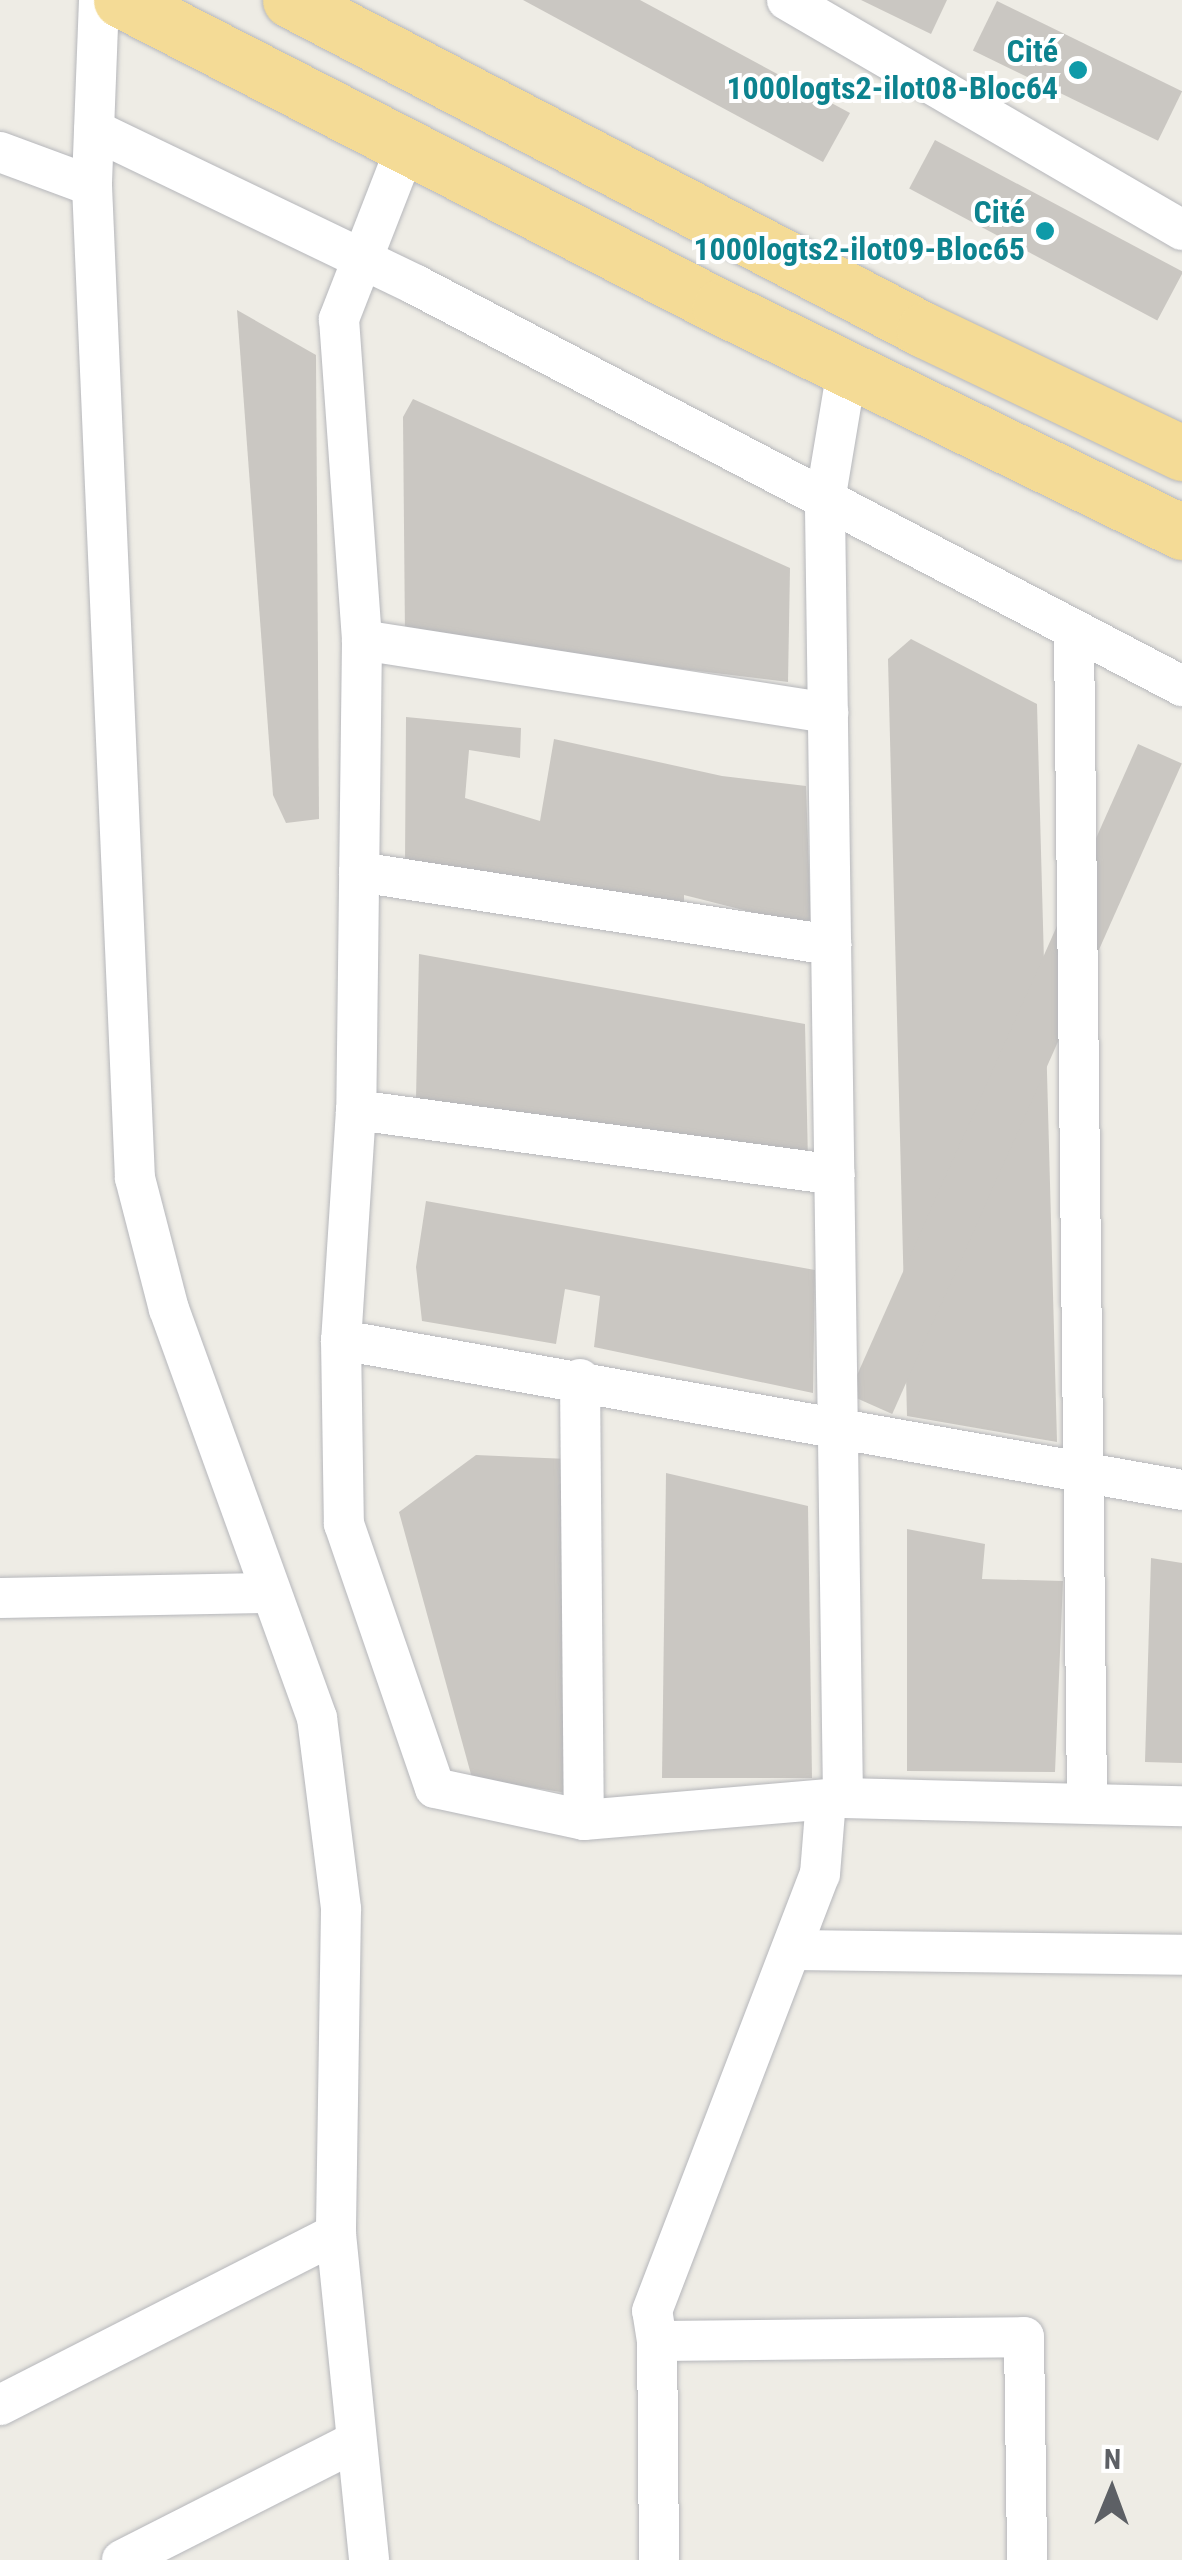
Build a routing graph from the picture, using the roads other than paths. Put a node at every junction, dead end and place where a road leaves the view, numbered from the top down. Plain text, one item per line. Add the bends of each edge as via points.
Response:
1 (99, 0) edge
2 (121, 0) edge
3 (290, 0) edge
4 (786, 0) edge
5 (94, 130) junction
6 (406, 147) junction
7 (0, 152) edge
8 (92, 186) junction
9 (1182, 230) edge
10 (361, 263) junction
11 (1002, 367) junction
12 (847, 370) junction
13 (1182, 414) edge
14 (1182, 452) edge
15 (1107, 498) junction
16 (825, 501) junction
17 (1182, 532) edge
18 (1182, 550) edge
19 (1074, 635) junction
20 (362, 640) junction
21 (1182, 686) edge
22 (828, 713) junction
23 (359, 872) junction
24 (831, 945) junction
25 (356, 1110) junction
26 (835, 1175) junction
27 (341, 1340) junction
28 (580, 1379) junction
29 (838, 1426) junction
30 (1080, 1471) junction
31 (1182, 1490) edge
32 (270, 1593) junction
33 (0, 1598) edge
34 (834, 1799) junction
35 (1087, 1803) junction
36 (1182, 1806) edge
37 (584, 1820) junction
38 (794, 1950) junction
39 (1182, 1955) edge
40 (336, 2234) junction
41 (657, 2342) junction
42 (0, 2405) edge
43 (355, 2442) junction
44 (122, 2560) edge
45 (369, 2560) edge
46 (659, 2560) edge
47 (1027, 2560) edge

1 - 5 street
2 - 6 highway
3 - 11 highway
4 - 9 street
5 - 8 street
5 - 10 street
6 - 10 street
6 - 12 highway
7 - 8 street
8 - 32 street via 135,1178 169,1308
10 - 16 street
10 - 20 street via 339,319
11 - 13 highway
11 - 14 highway
12 - 15 highway
12 - 16 street
15 - 17 highway
15 - 18 highway
16 - 19 street
16 - 22 street
19 - 21 street
19 - 30 street
20 - 22 street
20 - 23 street
22 - 24 street
23 - 24 street
23 - 25 street
24 - 26 street
25 - 26 street
25 - 27 street
26 - 29 street
27 - 28 street
27 - 37 street via 344,1524 436,1788
28 - 29 street
28 - 37 street
29 - 30 street
29 - 34 street
30 - 31 street
30 - 35 street
32 - 33 street
32 - 40 street via 316,1718 341,1909
34 - 35 street
34 - 37 street
34 - 38 street via 820,1874
35 - 36 street
38 - 39 street
38 - 41 street via 652,2311
40 - 42 street
40 - 43 street
41 - 46 street
41 - 47 street via 1024,2337
43 - 44 street
43 - 45 street

